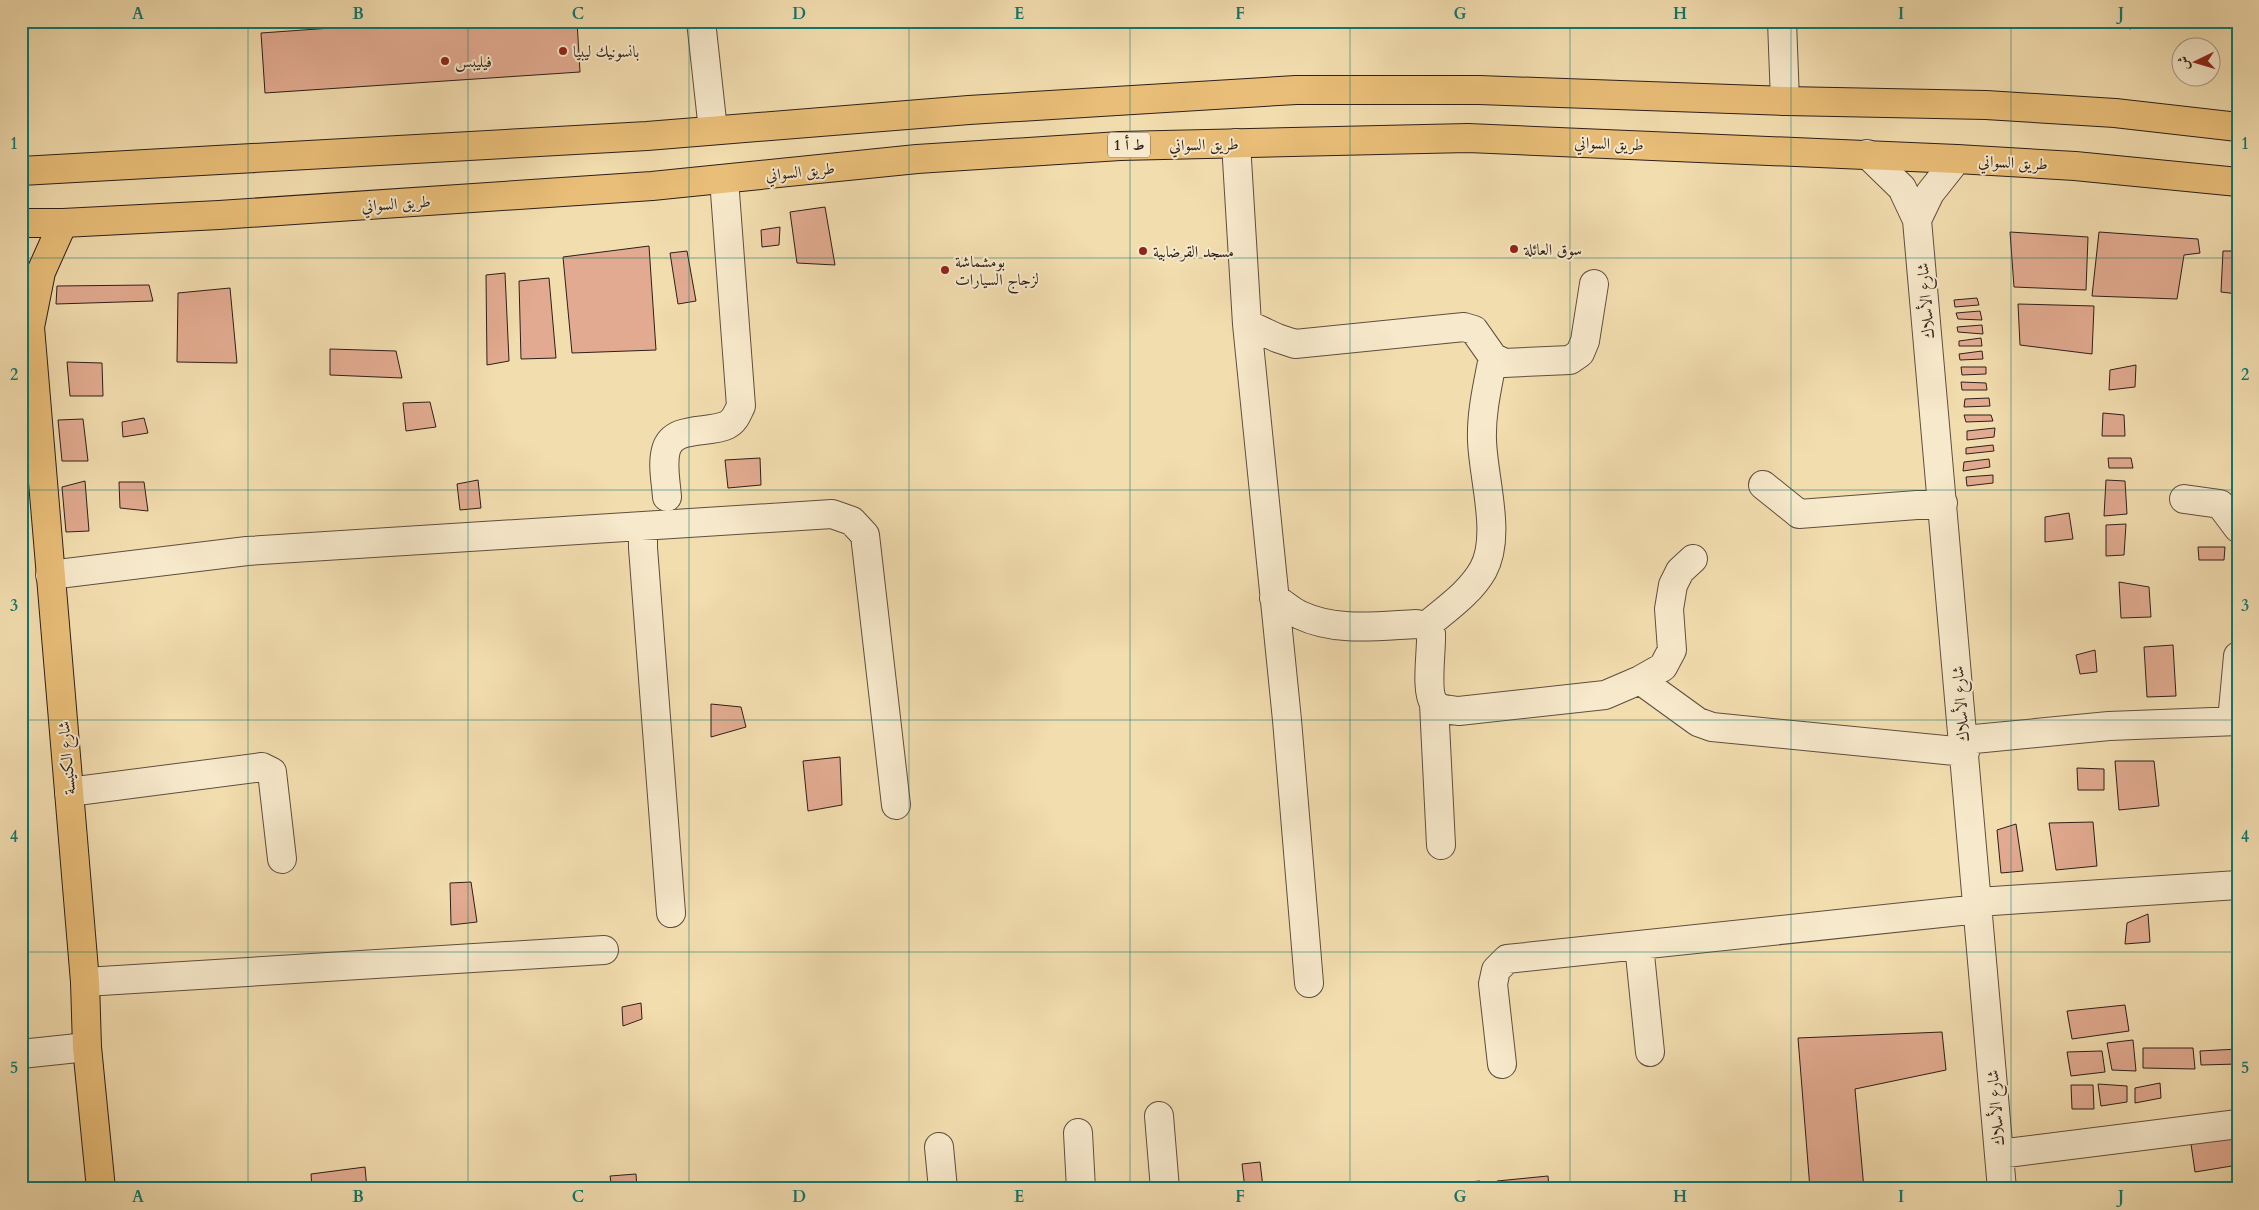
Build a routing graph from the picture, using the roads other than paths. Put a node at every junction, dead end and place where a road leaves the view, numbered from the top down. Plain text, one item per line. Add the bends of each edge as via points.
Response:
1 (702, 21) edge
2 (1782, 21) edge
3 (1786, 101) junction
4 (2238, 127) edge
5 (714, 130) junction
6 (1236, 143) junction
7 (1867, 154) junction
8 (1957, 159) junction
9 (21, 171) edge
10 (724, 178) junction
11 (2238, 182) edge
12 (1918, 220) junction
13 (21, 223) edge
14 (63, 223) junction
15 (1594, 284) dead end
16 (26, 319) edge
17 (1247, 324) junction
18 (1493, 357) junction
19 (1763, 485) dead end
20 (667, 497) dead end
21 (2184, 499) dead end
22 (1942, 503) junction
23 (643, 527) junction
24 (2238, 528) edge
25 (1693, 559) dead end
26 (50, 575) junction
27 (1274, 598) junction
28 (1426, 626) junction
29 (2238, 656) edge
30 (1640, 680) junction
31 (1434, 704) junction
32 (2235, 721) edge
33 (1964, 746) junction
34 (69, 792) junction
35 (896, 805) dead end
36 (1441, 845) dead end
37 (282, 859) dead end
38 (2238, 885) edge
39 (1978, 906) junction
40 (671, 913) dead end
41 (1639, 945) junction
42 (604, 950) dead end
43 (85, 982) junction
44 (1309, 983) dead end
45 (87, 1048) junction
46 (1650, 1052) dead end
47 (21, 1054) edge
48 (1502, 1064) dead end
49 (1159, 1116) dead end
50 (2238, 1124) edge
51 (1078, 1133) dead end
52 (939, 1147) dead end
53 (1999, 1154) junction
54 (101, 1189) edge
55 (943, 1189) edge
56 (1080, 1189) edge
57 (1165, 1189) edge
58 (2002, 1189) edge

1 - 5 street
2 - 3 street
3 - 4 main road via 1986,105 2115,113
3 - 5 main road via 1479,90 1296,90
5 - 9 main road
6 - 7 main road, طريق السواني / ط أ 1 via 1468,138
6 - 10 main road, طريق السواني / ط أ 1 via 917,158
6 - 17 street
7 - 8 main road, طريق السواني / ط أ 1
7 - 12 street, شارع الأسلاك via 1902,188
8 - 11 main road, طريق السواني / ط أ 1 via 2076,166
8 - 12 street, شارع الأسلاك via 1930,193
10 - 14 main road, طريق السواني / ط أ 1 via 642,187
10 - 20 street via 741,406 727,425 678,435 669,443 665,452
12 - 22 street, شارع الأسلاك
13 - 14 main road, طريق السواني / ط أ 1
14 - 16 main road, شارع الكنيسة via 41,272
15 - 18 street via 1585,341 1580,353 1570,360 1504,363
16 - 26 main road, شارع الكنيسة
17 - 18 street via 1295,344 1464,327 1477,333
17 - 27 street
18 - 28 street via 1484,401 1482,440 1491,534 1489,553 1483,569 1466,591
19 - 22 street via 1799,514
21 - 24 street via 2220,504
22 - 33 street, شارع الأسلاك
23 - 26 street via 248,551
23 - 35 street via 832,514 852,521 865,536
23 - 40 street
25 - 30 street via 1680,571 1673,585 1669,609 1672,650 1663,668
26 - 34 main road, شارع الكنيسة
27 - 28 street via 1300,615 1329,624 1348,627
27 - 44 street
28 - 31 street via 1431,633 1430,694
29 - 32 street
30 - 31 street via 1605,695 1459,711
30 - 33 street via 1693,718 1712,727
31 - 36 street
32 - 33 street via 2109,726
33 - 39 street, شارع الأسلاك
34 - 37 street via 262,767 272,772
34 - 43 main road, شارع الكنيسة
38 - 39 street
39 - 41 street
39 - 53 street, شارع الأسلاك
41 - 46 street
41 - 48 street via 1507,958 1496,970 1494,984
42 - 43 street
43 - 45 main road, شارع الكنيسة
45 - 47 street
45 - 54 main road, شارع الكنيسة
49 - 57 street
50 - 53 street
51 - 56 street
52 - 55 street
53 - 58 street, شارع الأسلاك

